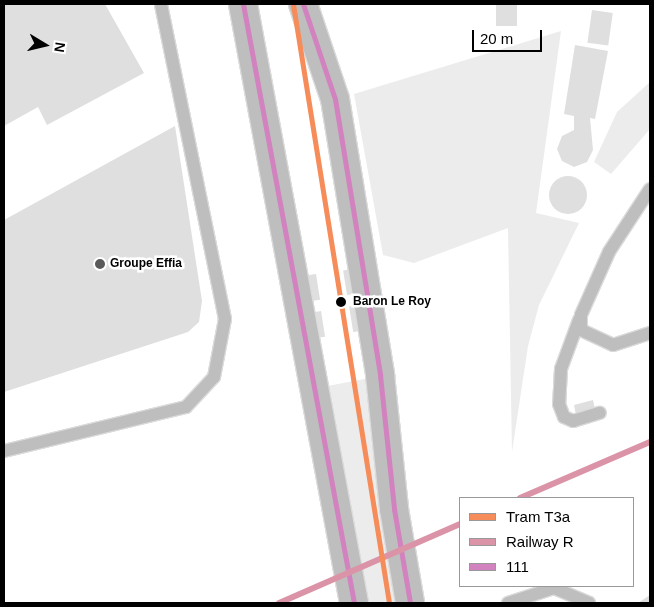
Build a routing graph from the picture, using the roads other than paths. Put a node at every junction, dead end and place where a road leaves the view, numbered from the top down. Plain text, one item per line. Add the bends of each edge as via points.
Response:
1 (161, 4) edge
2 (243, 4) edge
3 (303, 4) edge
4 (650, 189) edge
5 (580, 315) junction
6 (650, 333) edge
7 (600, 413) dead end
8 (4, 451) edge
9 (354, 603) edge
10 (410, 603) edge
11 (508, 603) edge
12 (589, 603) edge

1 - 8 lane via 224,319 214,377 186,407
2 - 9 main road
3 - 10 main road via 336,99 380,375 394,509
4 - 5 lane via 609,252
5 - 6 lane via 581,330 614,345
5 - 7 lane via 561,369 558,404 564,417 573,421
11 - 12 lane via 554,588

